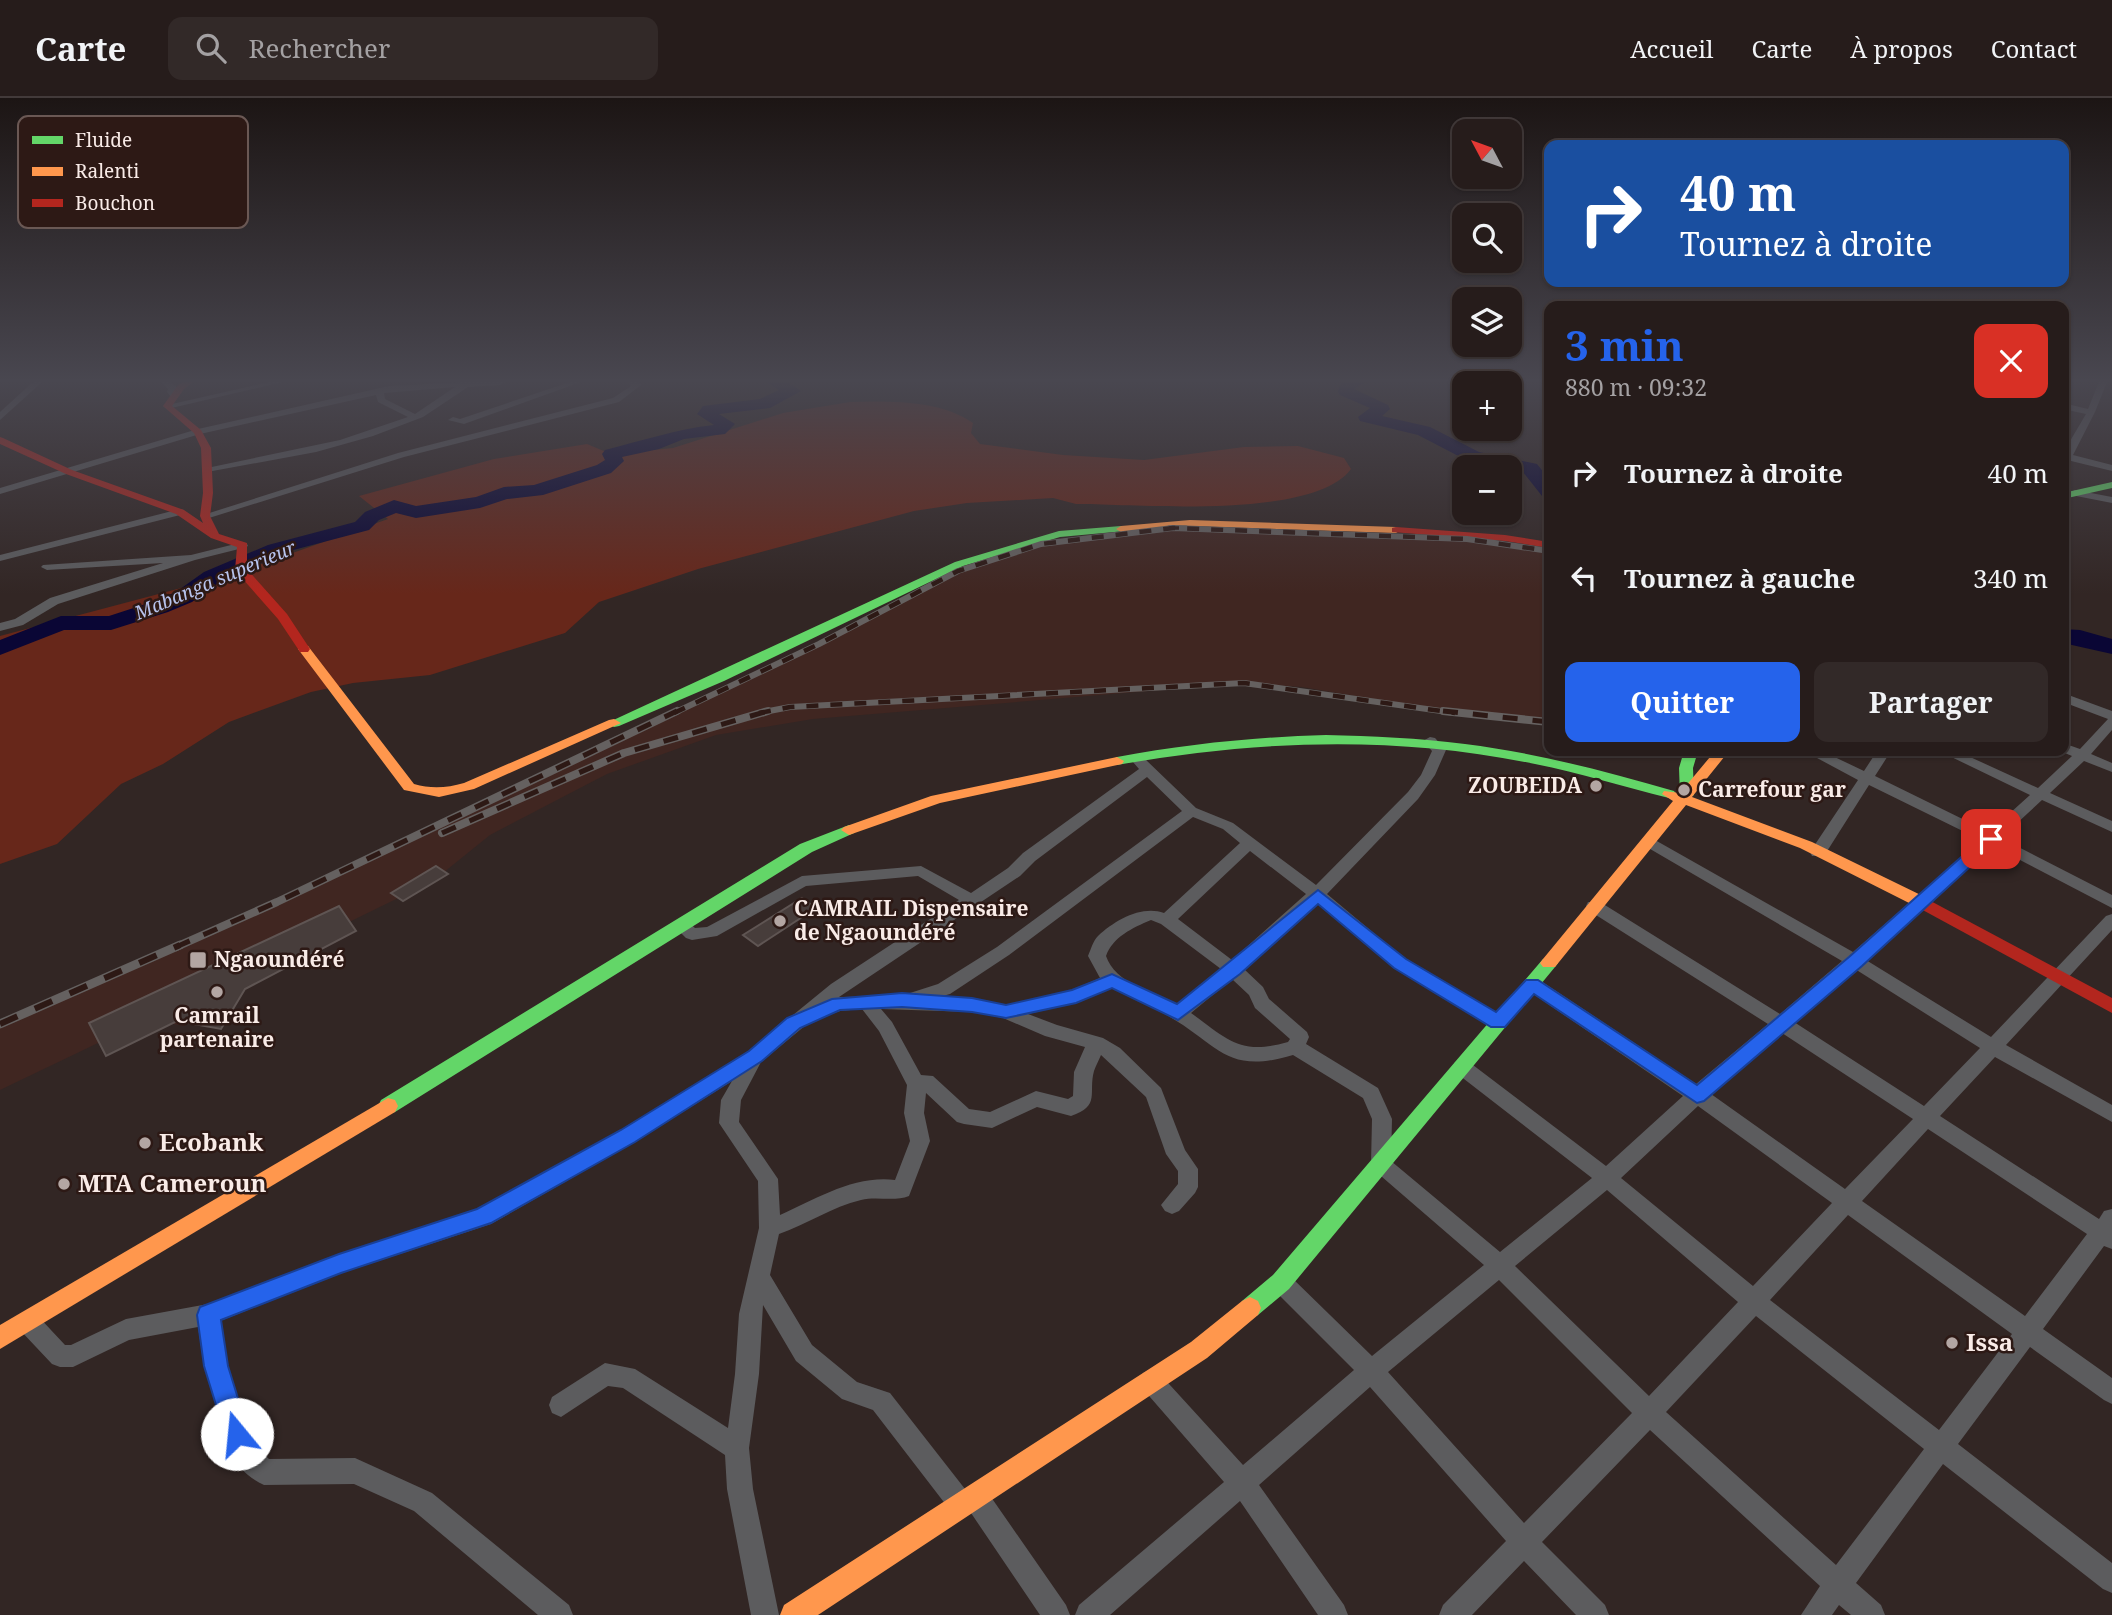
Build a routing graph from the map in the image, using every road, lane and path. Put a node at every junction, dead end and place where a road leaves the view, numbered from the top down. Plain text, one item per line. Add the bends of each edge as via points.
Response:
1 (28, 453) edge
2 (131, 453) edge
3 (206, 453) edge
4 (293, 453) edge
5 (410, 453) edge
6 (2069, 457) edge
7 (2112, 468) edge
8 (207, 469) junction
9 (69, 472) junction
10 (2112, 485) edge
11 (0, 491) edge
12 (2069, 494) edge
13 (2112, 500) edge
14 (180, 512) junction
15 (205, 516) junction
16 (215, 536) junction
17 (1544, 544) edge
18 (243, 545) junction
19 (0, 558) edge
20 (191, 558) junction
21 (47, 567) dead end
22 (0, 627) edge
23 (2069, 699) edge
24 (2112, 716) edge
25 (2112, 722) edge
26 (1430, 741) junction
27 (2072, 751) edge
28 (1689, 756) edge
29 (1718, 756) edge
30 (1822, 756) edge
31 (1881, 756) edge
32 (1957, 756) edge
33 (2068, 756) edge
34 (1142, 764) junction
35 (2112, 768) edge
36 (1866, 777) junction
37 (2040, 792) junction
38 (1686, 796) junction
39 (1191, 811) junction
40 (2112, 827) edge
41 (1991, 839) junction
42 (1249, 843) junction
43 (1650, 844) junction
44 (1818, 852) junction
45 (1318, 895) junction
46 (971, 900) junction
47 (1923, 902) junction
48 (2112, 902) edge
49 (1594, 906) junction
50 (1167, 920) junction
51 (2112, 920) edge
52 (681, 925) junction
53 (1856, 961) junction
54 (1234, 970) junction
55 (2056, 976) junction
56 (1112, 980) junction
57 (1532, 984) junction
58 (837, 989) junction
59 (902, 1000) junction
60 (874, 1002) junction
61 (2112, 1006) edge
62 (1006, 1012) junction
63 (1178, 1013) junction
64 (1498, 1022) junction
65 (793, 1023) junction
66 (1781, 1023) junction
67 (1096, 1043) junction
68 (1296, 1046) junction
69 (1993, 1047) junction
70 (756, 1056) junction
71 (1462, 1067) junction
72 (918, 1085) junction
73 (1697, 1095) junction
74 (2112, 1114) edge
75 (1923, 1118) junction
76 (1381, 1164) junction
77 (1607, 1178) junction
78 (1845, 1204) junction
79 (1172, 1205) dead end
80 (771, 1228) junction
81 (2108, 1229) edge
82 (1500, 1266) junction
83 (759, 1277) junction
84 (1281, 1282) junction
85 (1753, 1300) junction
86 (208, 1315) junction
87 (28, 1322) junction
88 (2028, 1332) junction
89 (0, 1338) edge
90 (1371, 1371) junction
91 (1151, 1381) junction
92 (2112, 1392) edge
93 (561, 1405) dead end
94 (1649, 1413) junction
95 (1942, 1445) junction
96 (737, 1448) junction
97 (1242, 1483) junction
98 (968, 1501) junction
99 (1524, 1542) junction
100 (2112, 1580) edge
101 (1838, 1586) junction
102 (559, 1615) edge
103 (765, 1615) edge
104 (794, 1615) edge
105 (1056, 1615) edge
106 (1089, 1615) edge
107 (1334, 1615) edge
108 (1453, 1615) edge
109 (1595, 1615) edge
110 (1815, 1615) edge
111 (1871, 1615) edge

1 - 9 street
2 - 9 street
3 - 8 street
4 - 8 street
5 - 15 street
6 - 7 street
8 - 15 street
9 - 11 street
9 - 14 street
10 - 12 street
12 - 13 street
14 - 16 street
14 - 19 street
15 - 16 street
16 - 18 street
17 - 18 street via 1394,530 1190,523 1059,534 959,564 719,678 445,793 409,787 241,566
18 - 20 street
20 - 21 street
20 - 22 street via 54,601
23 - 24 street
25 - 27 street
26 - 34 street via 1355,737 1226,742
26 - 38 street via 1540,759
26 - 45 street via 1439,750 1421,791
27 - 35 street
28 - 38 street
29 - 38 street
30 - 36 street
31 - 36 street
32 - 37 street
33 - 37 street
34 - 39 street
34 - 46 street via 1014,872
34 - 52 street via 955,793 884,814 806,848
36 - 41 street
36 - 44 street
37 - 40 street
37 - 41 street
38 - 43 street
38 - 44 street
39 - 42 street via 1228,826
39 - 59 street via 962,978 922,997
41 - 47 street
41 - 48 street
42 - 45 street
42 - 50 street
43 - 49 street
43 - 53 street
44 - 47 street
45 - 54 street
45 - 64 street via 1400,964
46 - 52 street via 921,871 821,879 802,881 711,932 692,934
46 - 58 street
47 - 53 street
47 - 55 street
49 - 57 street
49 - 66 street
50 - 54 street
50 - 56 street via 1151,914 1103,941 1097,956 1101,970
51 - 55 street
52 - 87 street
53 - 66 street
53 - 69 street
54 - 63 street
54 - 68 street via 1257,992 1261,1003 1300,1037
55 - 61 street
55 - 69 street
56 - 62 street via 1076,996
56 - 63 street
57 - 64 street
57 - 73 street
58 - 59 street
58 - 65 street
59 - 60 street
59 - 62 street
60 - 65 street via 838,1004
60 - 72 street via 871,1009
62 - 67 street
63 - 68 street via 1239,1054 1272,1054
64 - 71 street
65 - 70 street
66 - 73 street
66 - 75 street
67 - 72 street via 1084,1072 1083,1099 1071,1108 1036,1099 992,1120 964,1116 926,1081
67 - 79 street via 1113,1053 1154,1093 1176,1154 1188,1169 1188,1187
68 - 76 street via 1371,1093 1382,1119
69 - 74 street
69 - 75 street
70 - 80 street via 731,1100 730,1123 768,1179
70 - 86 street via 628,1136 484,1217 339,1264
71 - 76 street
71 - 77 street
72 - 80 street via 914,1113 920,1141 902,1189 865,1188
73 - 77 street
73 - 78 street
75 - 78 street
75 - 81 street
76 - 82 street
76 - 84 street
77 - 82 street
77 - 85 street
78 - 85 street
78 - 88 street
80 - 83 street
81 - 88 street
82 - 90 street
82 - 94 street
83 - 96 street via 750,1314
83 - 98 street via 804,1353 850,1391 881,1401
84 - 90 street
84 - 91 street via 1199,1350
85 - 94 street
85 - 95 street
86 - 87 street via 126,1329 73,1356 60,1356
86 - 102 street via 216,1366 243,1452 264,1472 355,1471 423,1502
87 - 89 street
88 - 92 street
88 - 95 street
90 - 97 street
90 - 99 street
91 - 97 street
91 - 98 street
93 - 96 street via 606,1374 627,1377
94 - 99 street
94 - 101 street
95 - 100 street
95 - 101 street
96 - 103 street via 740,1489
97 - 106 street
97 - 107 street
98 - 104 street
98 - 105 street
99 - 108 street
99 - 109 street
101 - 110 street
101 - 111 street

